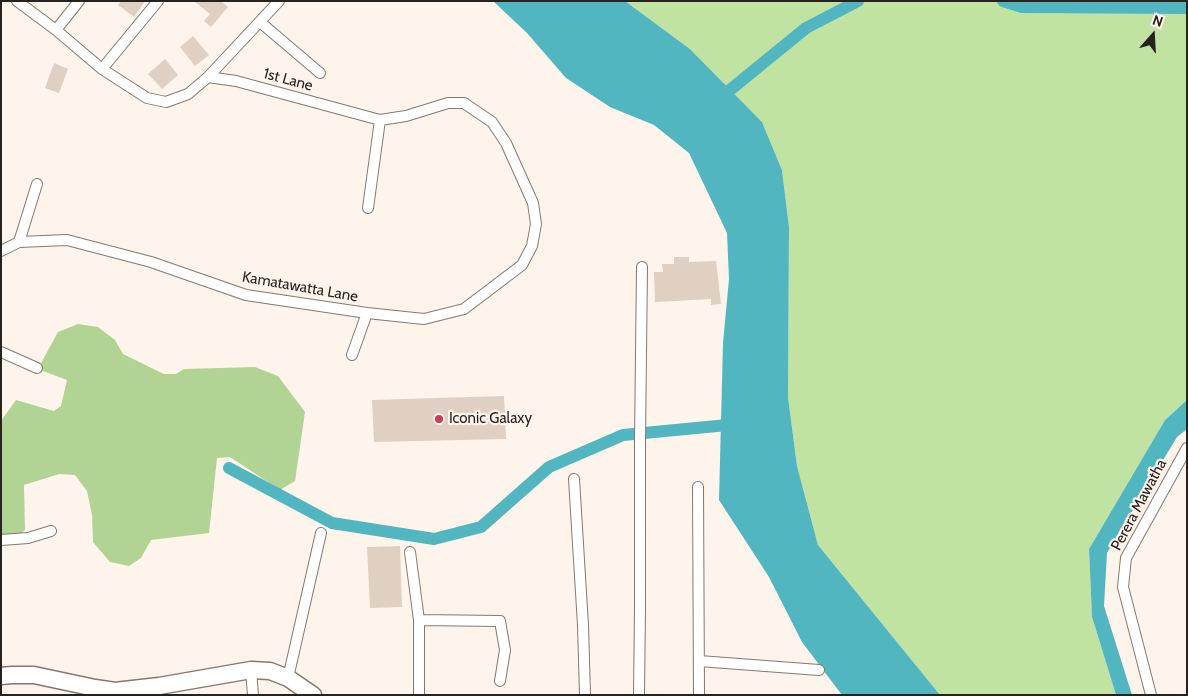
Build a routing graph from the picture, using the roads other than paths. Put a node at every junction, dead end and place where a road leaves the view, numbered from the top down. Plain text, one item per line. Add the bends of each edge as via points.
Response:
1 (17, 1) edge
2 (79, 1) edge
3 (158, 1) edge
4 (279, 1) edge
5 (260, 22) junction
6 (56, 30) junction
7 (102, 68) junction
8 (320, 73) dead end
9 (208, 77) junction
10 (380, 120) junction
11 (36, 184) dead end
12 (533, 202) joint
13 (368, 208) dead end
14 (19, 242) junction
15 (1, 250) edge
16 (642, 267) dead end
17 (367, 313) junction
18 (1, 352) edge
19 (352, 355) dead end
20 (38, 368) dead end
21 (1187, 448) edge
22 (574, 479) dead end
23 (698, 487) dead end
24 (51, 531) dead end
25 (321, 533) dead end
26 (1, 540) edge
27 (410, 552) dead end
28 (419, 620) junction
29 (699, 661) junction
30 (251, 670) junction
31 (819, 670) dead end
32 (1, 676) edge
33 (288, 678) junction
34 (500, 681) dead end
35 (94, 692) edge
36 (253, 695) edge
37 (313, 695) edge
38 (419, 695) edge
39 (585, 695) edge
40 (639, 695) edge
41 (699, 695) edge
42 (1151, 695) edge

1 - 6 street
2 - 6 street
3 - 7 street
4 - 5 street
5 - 8 street
5 - 9 street
6 - 7 street
7 - 9 street via 147,98 166,102 188,94
9 - 10 street, 1st Lane via 236,81
10 - 12 street, 1st Lane via 406,116 448,102 464,103 492,122 506,142
10 - 13 street
11 - 14 street
12 - 17 street, Kamatawatta Lane via 536,224 532,246 522,265 464,308 424,319
14 - 15 street, Kamatawatta Lane
14 - 17 street, Kamatawatta Lane via 67,240 151,262 246,295
16 - 40 street
17 - 19 street
18 - 20 street
21 - 42 street, Perera Mawatha via 1126,558 1123,587
22 - 39 street
23 - 29 street
24 - 26 street via 28,538
25 - 33 street
27 - 28 street
28 - 34 street via 500,621 505,650
28 - 38 street
29 - 31 street
29 - 41 street
30 - 33 main road via 270,671
30 - 35 main road via 160,686
30 - 36 street
32 - 35 main road via 34,675
33 - 37 main road

